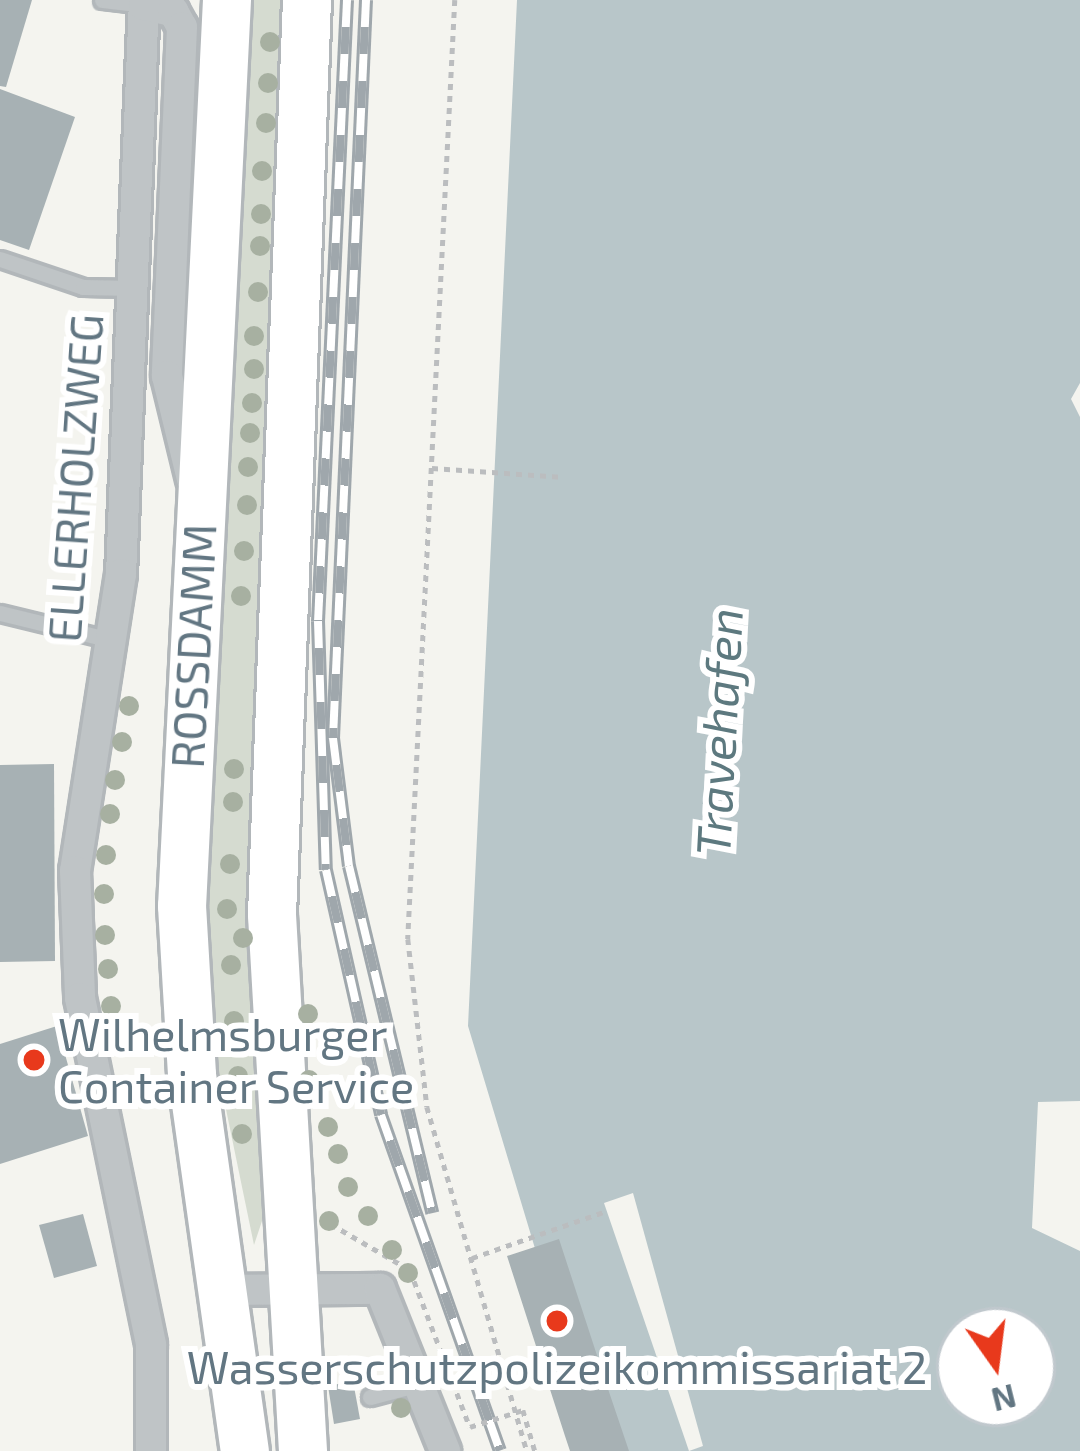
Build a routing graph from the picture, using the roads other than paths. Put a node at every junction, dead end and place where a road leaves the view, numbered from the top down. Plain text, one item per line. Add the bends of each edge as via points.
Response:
1 (102, 0) edge
2 (227, 0) edge
3 (307, 0) edge
4 (144, 2) edge
5 (0, 259) edge
6 (134, 287) junction
7 (200, 506) junction
8 (0, 613) edge
9 (112, 640) junction
10 (287, 1284) junction
11 (222, 1290) junction
12 (424, 1382) junction
13 (370, 1397) dead end
14 (151, 1451) edge
15 (244, 1451) edge
16 (303, 1451) edge
17 (445, 1451) edge

1 - 4 lane
2 - 7 main road, ROSSDAMM
3 - 10 main road, ROSSDAMM via 273,824
4 - 6 street, ELLERHOLZWEG
4 - 7 street, ELLERHOLZWEG via 173,11 182,27 166,376
5 - 6 lane via 83,287
6 - 9 street, ELLERHOLZWEG
7 - 11 main road, ROSSDAMM via 184,964
8 - 9 lane
9 - 14 street, ELLERHOLZWEG via 79,824 77,965 145,1301
10 - 11 street
10 - 12 street via 380,1289
10 - 16 main road, ROSSDAMM
11 - 15 main road, ROSSDAMM
12 - 13 lane
12 - 17 street

